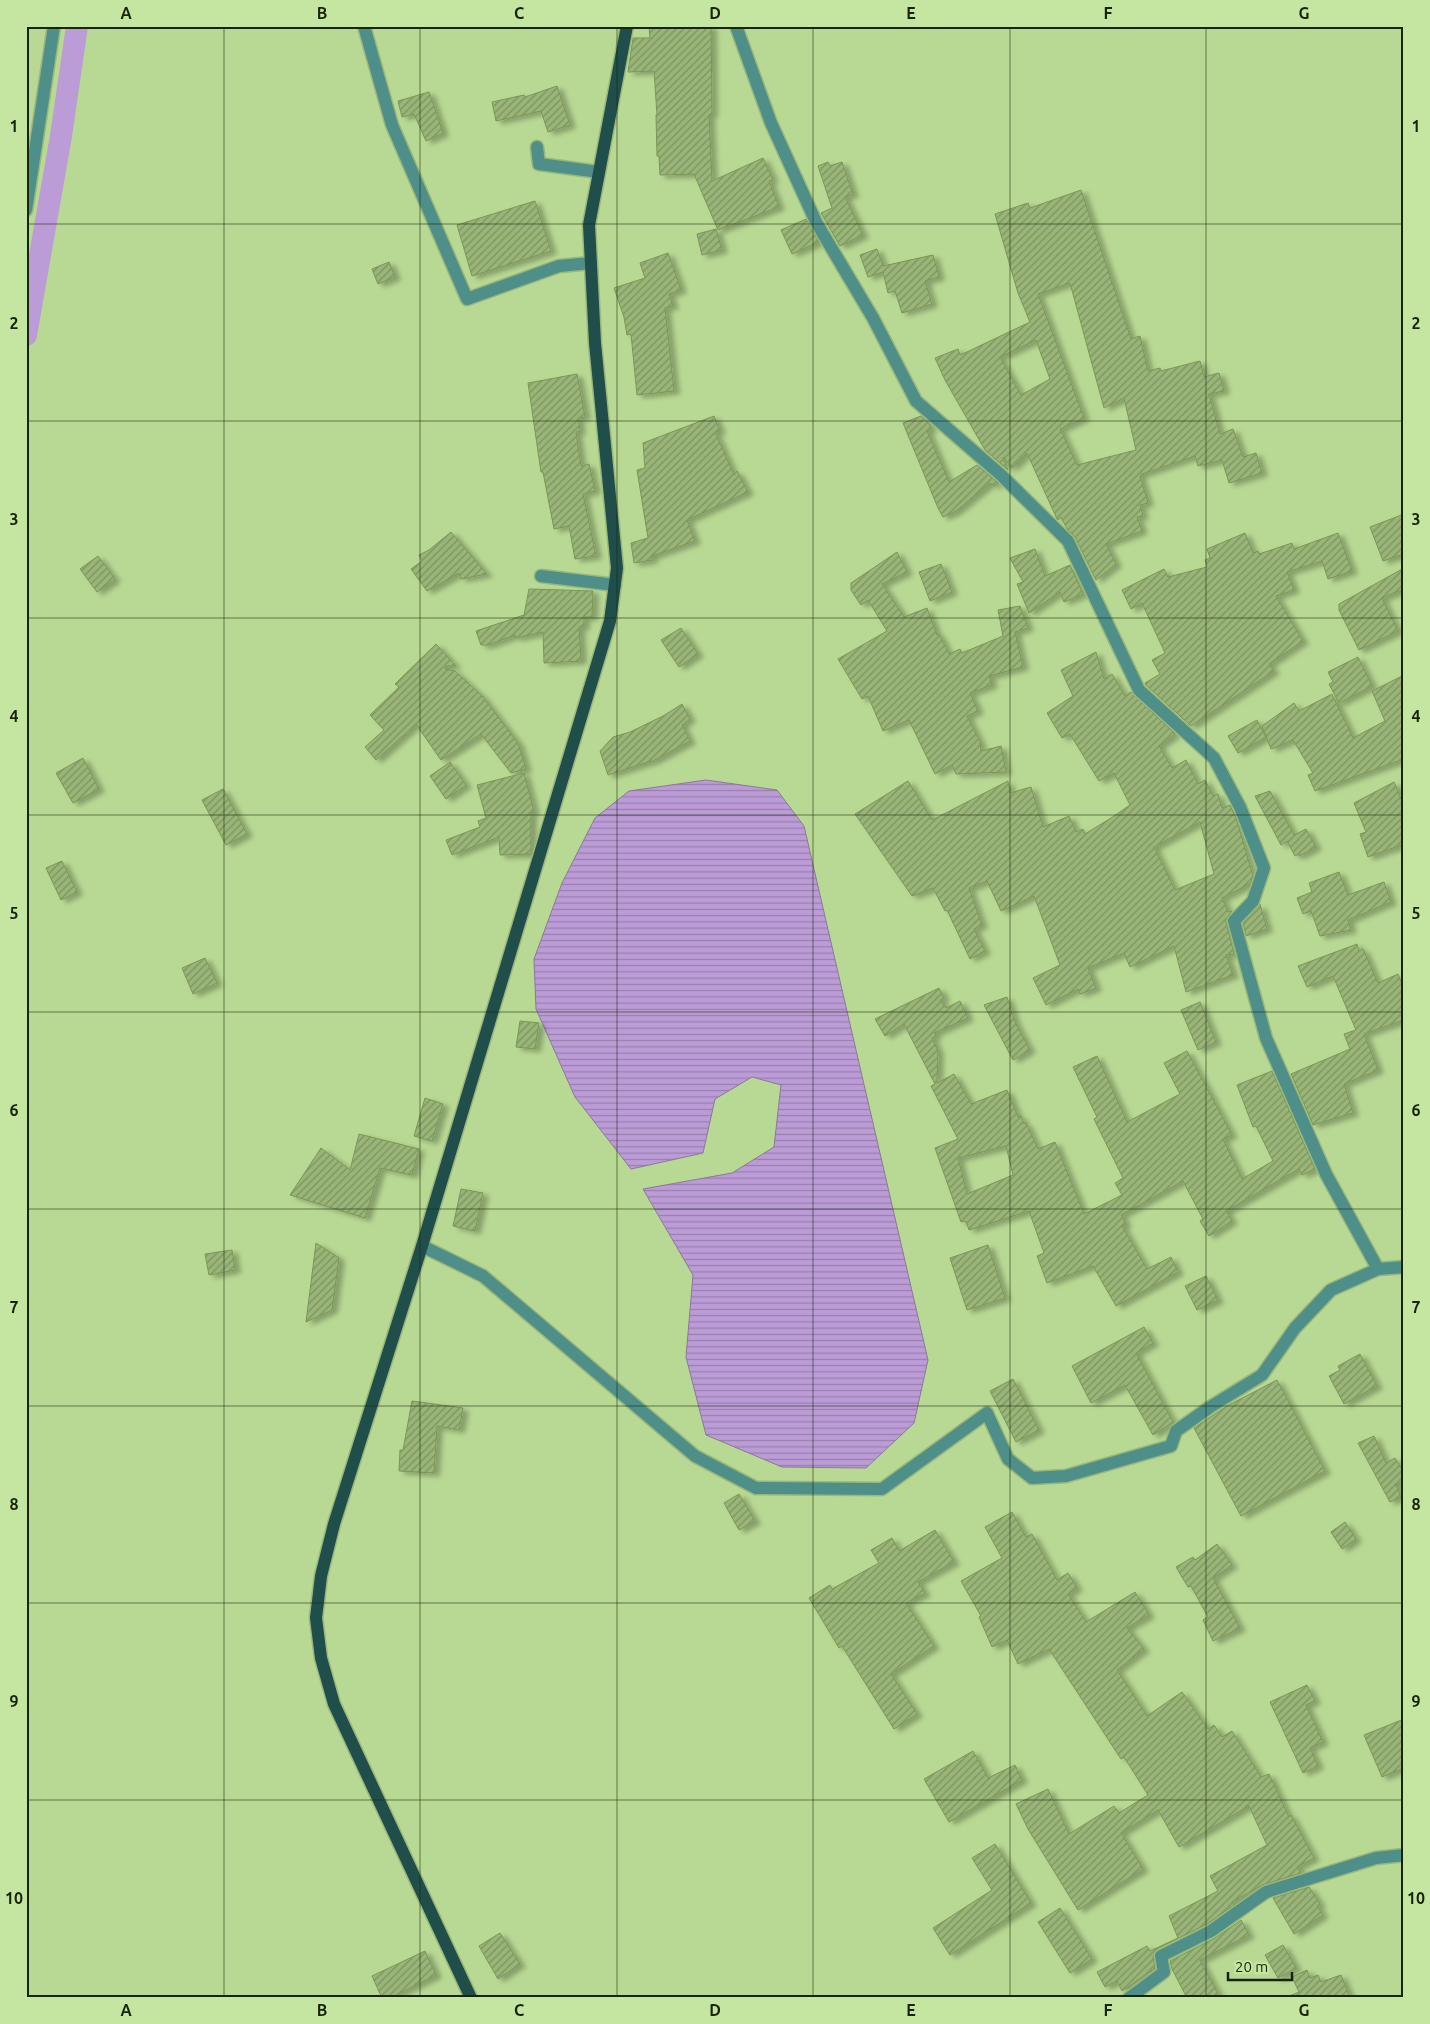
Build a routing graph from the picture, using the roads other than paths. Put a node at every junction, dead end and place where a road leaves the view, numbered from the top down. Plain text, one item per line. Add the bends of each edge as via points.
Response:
1 (54, 26) edge
2 (364, 26) edge
3 (627, 26) edge
4 (736, 26) edge
5 (537, 147) dead end
6 (599, 172) junction
7 (26, 210) edge
8 (590, 263) junction
9 (541, 576) dead end
10 (615, 585) junction
11 (422, 1246) junction
12 (1404, 1267) edge
13 (1378, 1269) junction
14 (1404, 1855) edge
15 (471, 1998) edge
16 (1129, 1998) edge

1 - 7 street
2 - 8 street via 392,125 466,299 559,266
3 - 6 main road
4 - 13 street via 771,123 816,222 873,318 916,401 1001,475 1068,541 1139,690 1214,758 1240,807 1264,868 1253,901 1234,922 1266,1038 1326,1174
5 - 6 street via 539,164
6 - 8 main road via 589,225
8 - 10 main road via 617,568
9 - 10 street
10 - 11 main road via 610,621
11 - 13 street via 483,1276 695,1456 756,1488 882,1489 987,1413 1008,1459 1032,1478 1066,1476 1171,1446 1176,1431 1262,1375 1295,1328 1331,1290
11 - 15 main road via 334,1524 321,1576 316,1618 321,1658 334,1704
12 - 13 street
14 - 16 street via 1376,1858 1266,1892 1211,1931 1162,1956 1164,1972

